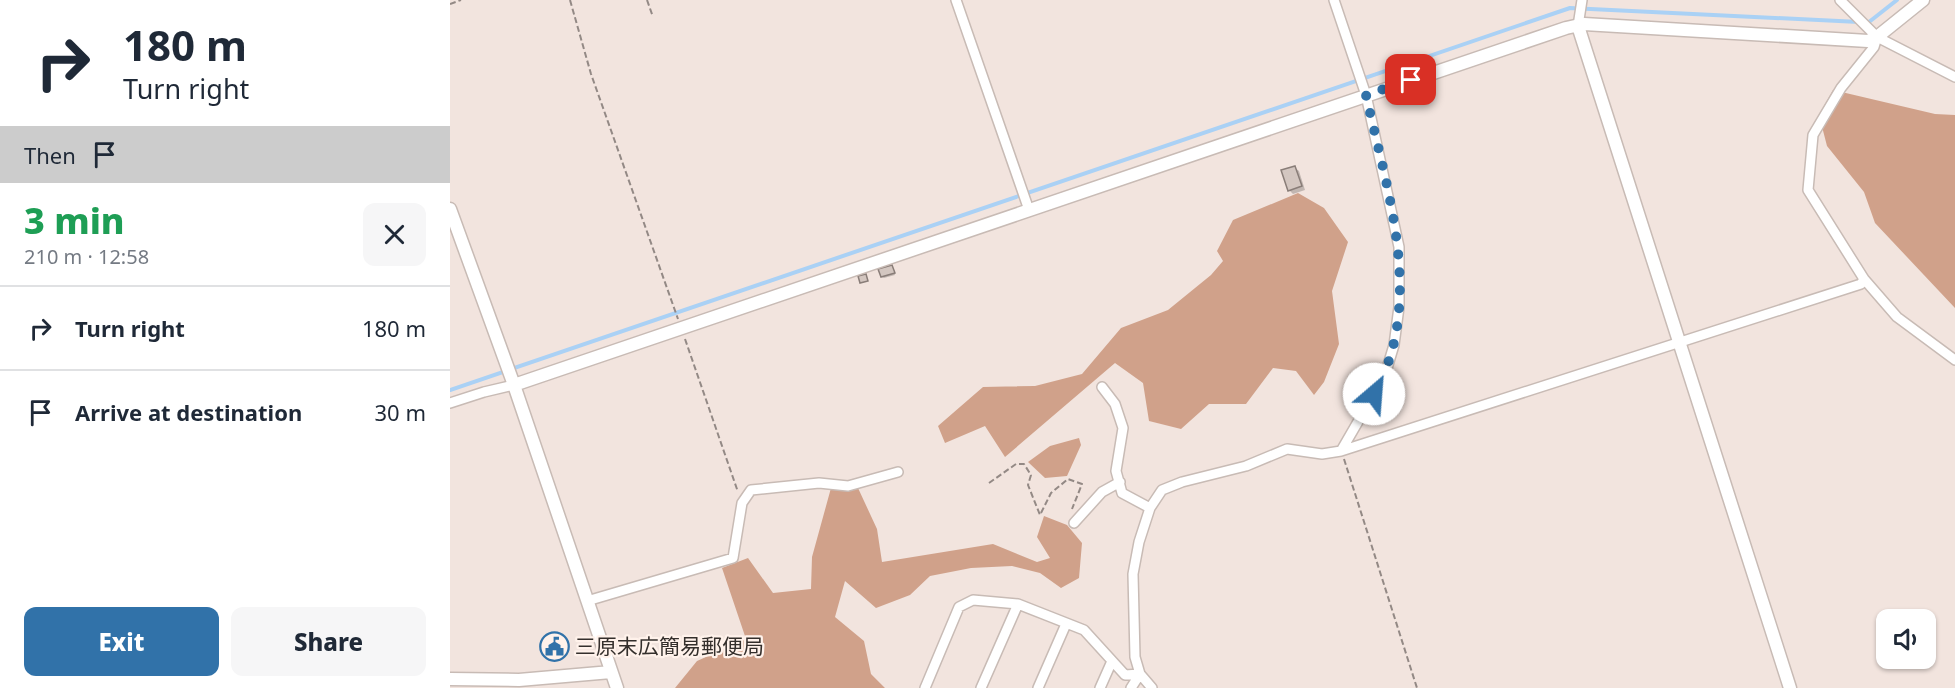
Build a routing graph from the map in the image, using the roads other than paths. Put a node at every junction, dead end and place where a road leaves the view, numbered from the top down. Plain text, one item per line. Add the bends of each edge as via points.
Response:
1 (956, 0) edge
2 (1334, 0) edge
3 (1582, 0) edge
4 (1839, 0) edge
5 (1923, 0) edge
6 (1578, 22) junction
7 (1877, 37) junction
8 (1955, 77) edge
9 (1366, 95) junction
10 (450, 209) edge
11 (1029, 210) junction
12 (1864, 279) junction
13 (1679, 344) junction
14 (1955, 360) edge
15 (514, 385) junction
16 (1102, 387) dead end
17 (450, 403) edge
18 (1341, 451) junction
19 (898, 472) dead end
20 (1120, 482) junction
21 (1150, 508) junction
22 (1074, 523) road end
23 (587, 601) junction
24 (1018, 604) junction
25 (1065, 624) junction
26 (1112, 661) junction
27 (611, 672) junction
28 (1140, 674) junction
29 (450, 679) edge
30 (617, 688) edge
31 (925, 688) edge
32 (981, 688) edge
33 (1038, 688) edge
34 (1100, 688) edge
35 (1131, 688) edge
36 (1152, 688) edge
37 (1790, 688) edge

1 - 11 street
2 - 9 street
3 - 6 street
4 - 7 street
5 - 7 street
6 - 7 street via 1868,41
6 - 9 street
6 - 13 street
7 - 8 street
7 - 12 street via 1813,135 1808,190
9 - 11 street
9 - 18 street via 1399,247 1399,307 1394,345 1384,375
10 - 15 street
11 - 15 street
12 - 13 street via 1861,284
12 - 14 street via 1898,317
13 - 18 street
13 - 37 street
15 - 17 street
15 - 23 street
16 - 20 street via 1123,428 1116,471
18 - 21 street via 1322,454 1287,449 1246,466 1162,490
19 - 23 street via 848,486 819,483 751,490 742,503 733,558
20 - 21 street via 1122,493
20 - 22 street via 1102,492
21 - 28 street via 1133,574 1135,657
23 - 27 street
24 - 25 street
24 - 31 street via 973,600 959,607
24 - 32 street
25 - 26 street via 1084,630
25 - 33 street
26 - 28 street via 1125,675
26 - 34 street
27 - 29 street via 519,680
27 - 30 street
28 - 35 street
28 - 36 street

